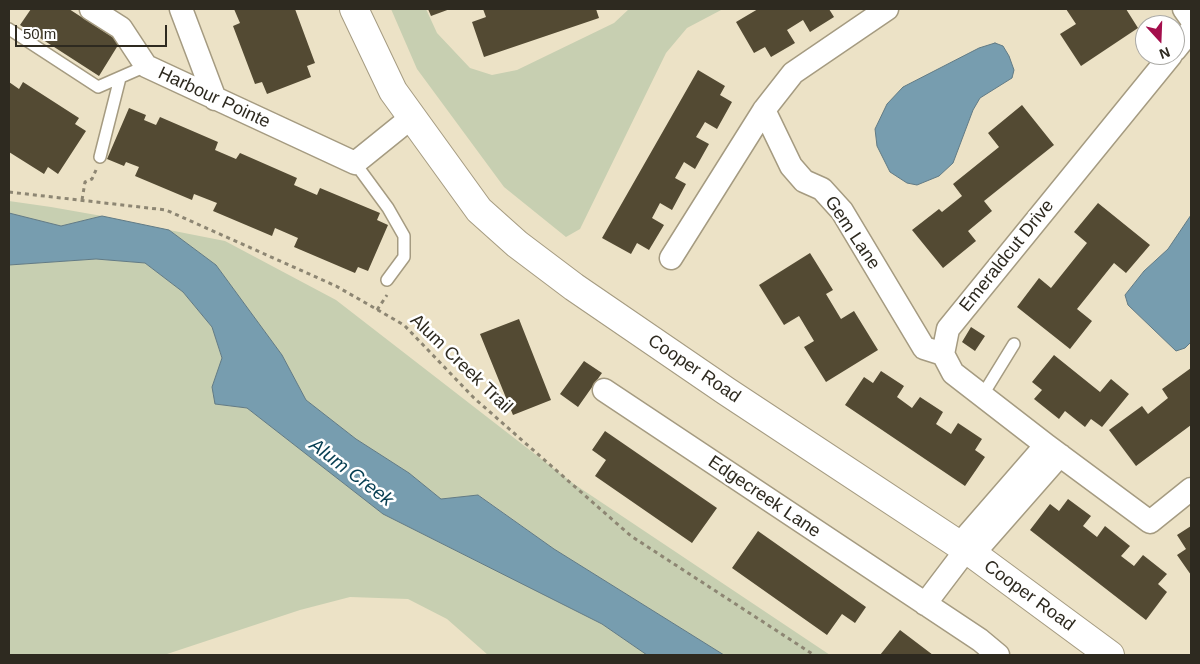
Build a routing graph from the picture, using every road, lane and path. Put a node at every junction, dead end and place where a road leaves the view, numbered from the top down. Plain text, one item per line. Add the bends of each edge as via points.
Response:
1 (91, 9) edge
2 (181, 9) edge
3 (354, 9) edge
4 (887, 9) edge
5 (1184, 9) edge
6 (1191, 19) edge
7 (9, 29) edge
8 (1163, 65) edge
9 (146, 66) junction
10 (120, 78) junction
11 (215, 99) junction
12 (764, 110) junction
13 (412, 117) junction
14 (100, 157) joint
15 (355, 163) junction
16 (9, 192) edge
17 (82, 200) junction
18 (671, 258) dead end
19 (388, 280) dead end
20 (1014, 344) dead end
21 (943, 354) junction
22 (604, 390) dead end
23 (982, 396) junction
24 (1053, 450) junction
25 (1191, 489) edge
26 (966, 550) junction
27 (924, 604) junction
28 (814, 655) edge
29 (998, 655) edge
30 (1110, 655) edge

1 - 9 street, Harbour Pointe via 121,28
2 - 11 street
3 - 13 street, Cooper Road via 393,91
4 - 12 street via 793,73
5 - 6 street
7 - 10 lane via 98,88
8 - 21 street, Emeraldcut Drive via 948,329
9 - 10 lane
9 - 11 street, Harbour Pointe
10 - 14 lane
11 - 15 street, Harbour Pointe
12 - 18 street
12 - 21 street, Gem Lane via 790,166 804,181 822,189 842,212 924,348
13 - 15 street
13 - 26 street, Cooper Road via 479,210 517,244 726,391
14 - 17 path via 95,173 82,187
15 - 19 lane, Harbour Pointe via 404,236 404,257
16 - 17 path, Alum Creek Trail
17 - 28 path, Alum Creek Trail via 166,210 336,286 404,325 474,398 630,536
20 - 23 lane
21 - 23 street via 953,373
22 - 27 street, Edgecreek Lane
23 - 24 street
24 - 25 street via 1150,522
24 - 26 street
26 - 27 street
26 - 30 street, Cooper Road
27 - 29 street, Edgecreek Lane

